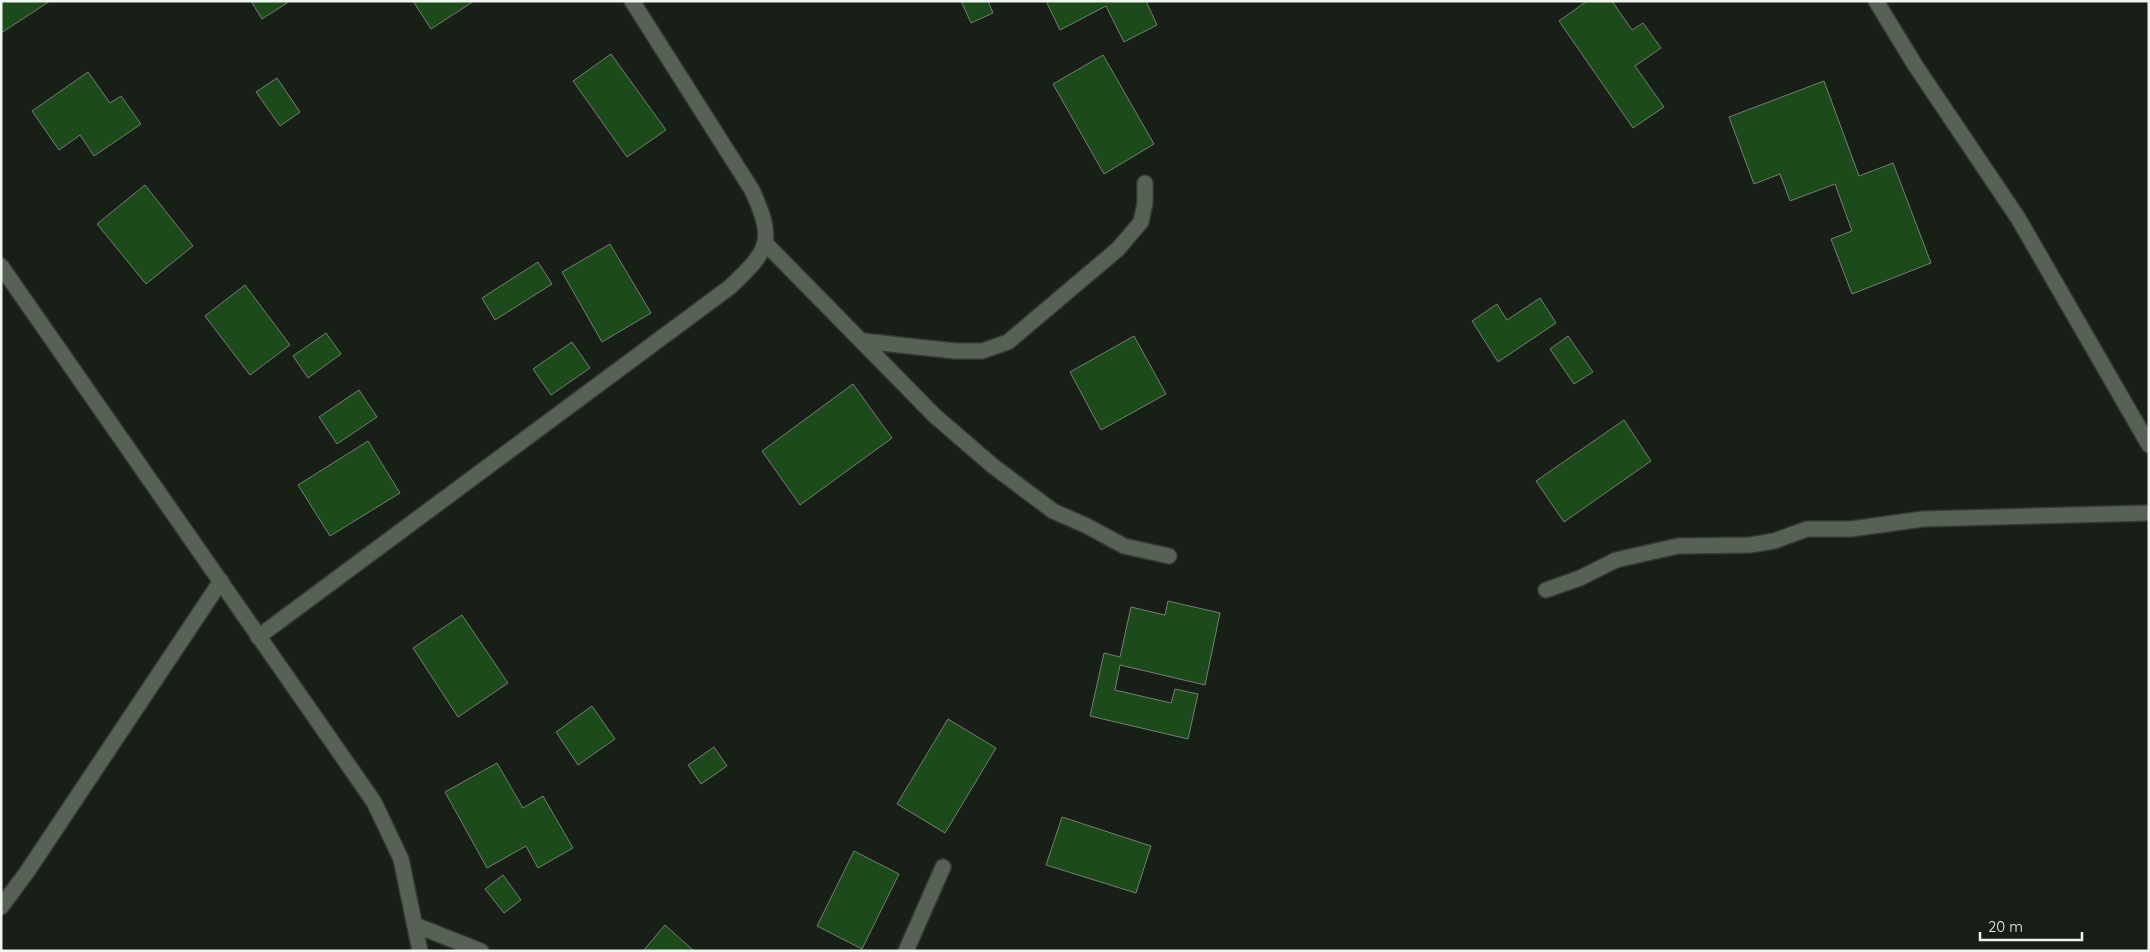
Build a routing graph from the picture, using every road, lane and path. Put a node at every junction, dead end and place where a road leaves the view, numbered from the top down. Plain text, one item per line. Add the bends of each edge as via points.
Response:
1 (632, 1) edge
2 (1876, 1) edge
3 (1145, 184) dead end
4 (766, 244) junction
5 (1, 266) edge
6 (863, 341) junction
7 (2149, 445) edge
8 (2149, 513) edge
9 (1169, 556) dead end
10 (221, 581) junction
11 (1546, 590) dead end
12 (258, 637) junction
13 (943, 867) dead end
14 (1, 907) edge
15 (416, 925) junction
16 (420, 951) edge
17 (481, 951) edge
18 (906, 951) edge

1 - 4 street via 752,190 766,220
2 - 7 street via 2018,218
3 - 6 street via 1141,222 1118,249 1008,342 982,351 955,352
4 - 6 street
4 - 12 street via 730,287
5 - 10 street
6 - 9 street via 935,416 993,466 1053,511 1124,546
8 - 11 street via 1923,520 1807,529 1774,541 1750,545 1678,546 1624,558
10 - 12 street
10 - 14 street
12 - 15 street via 374,802 401,859
13 - 18 street
15 - 16 street
15 - 17 street

